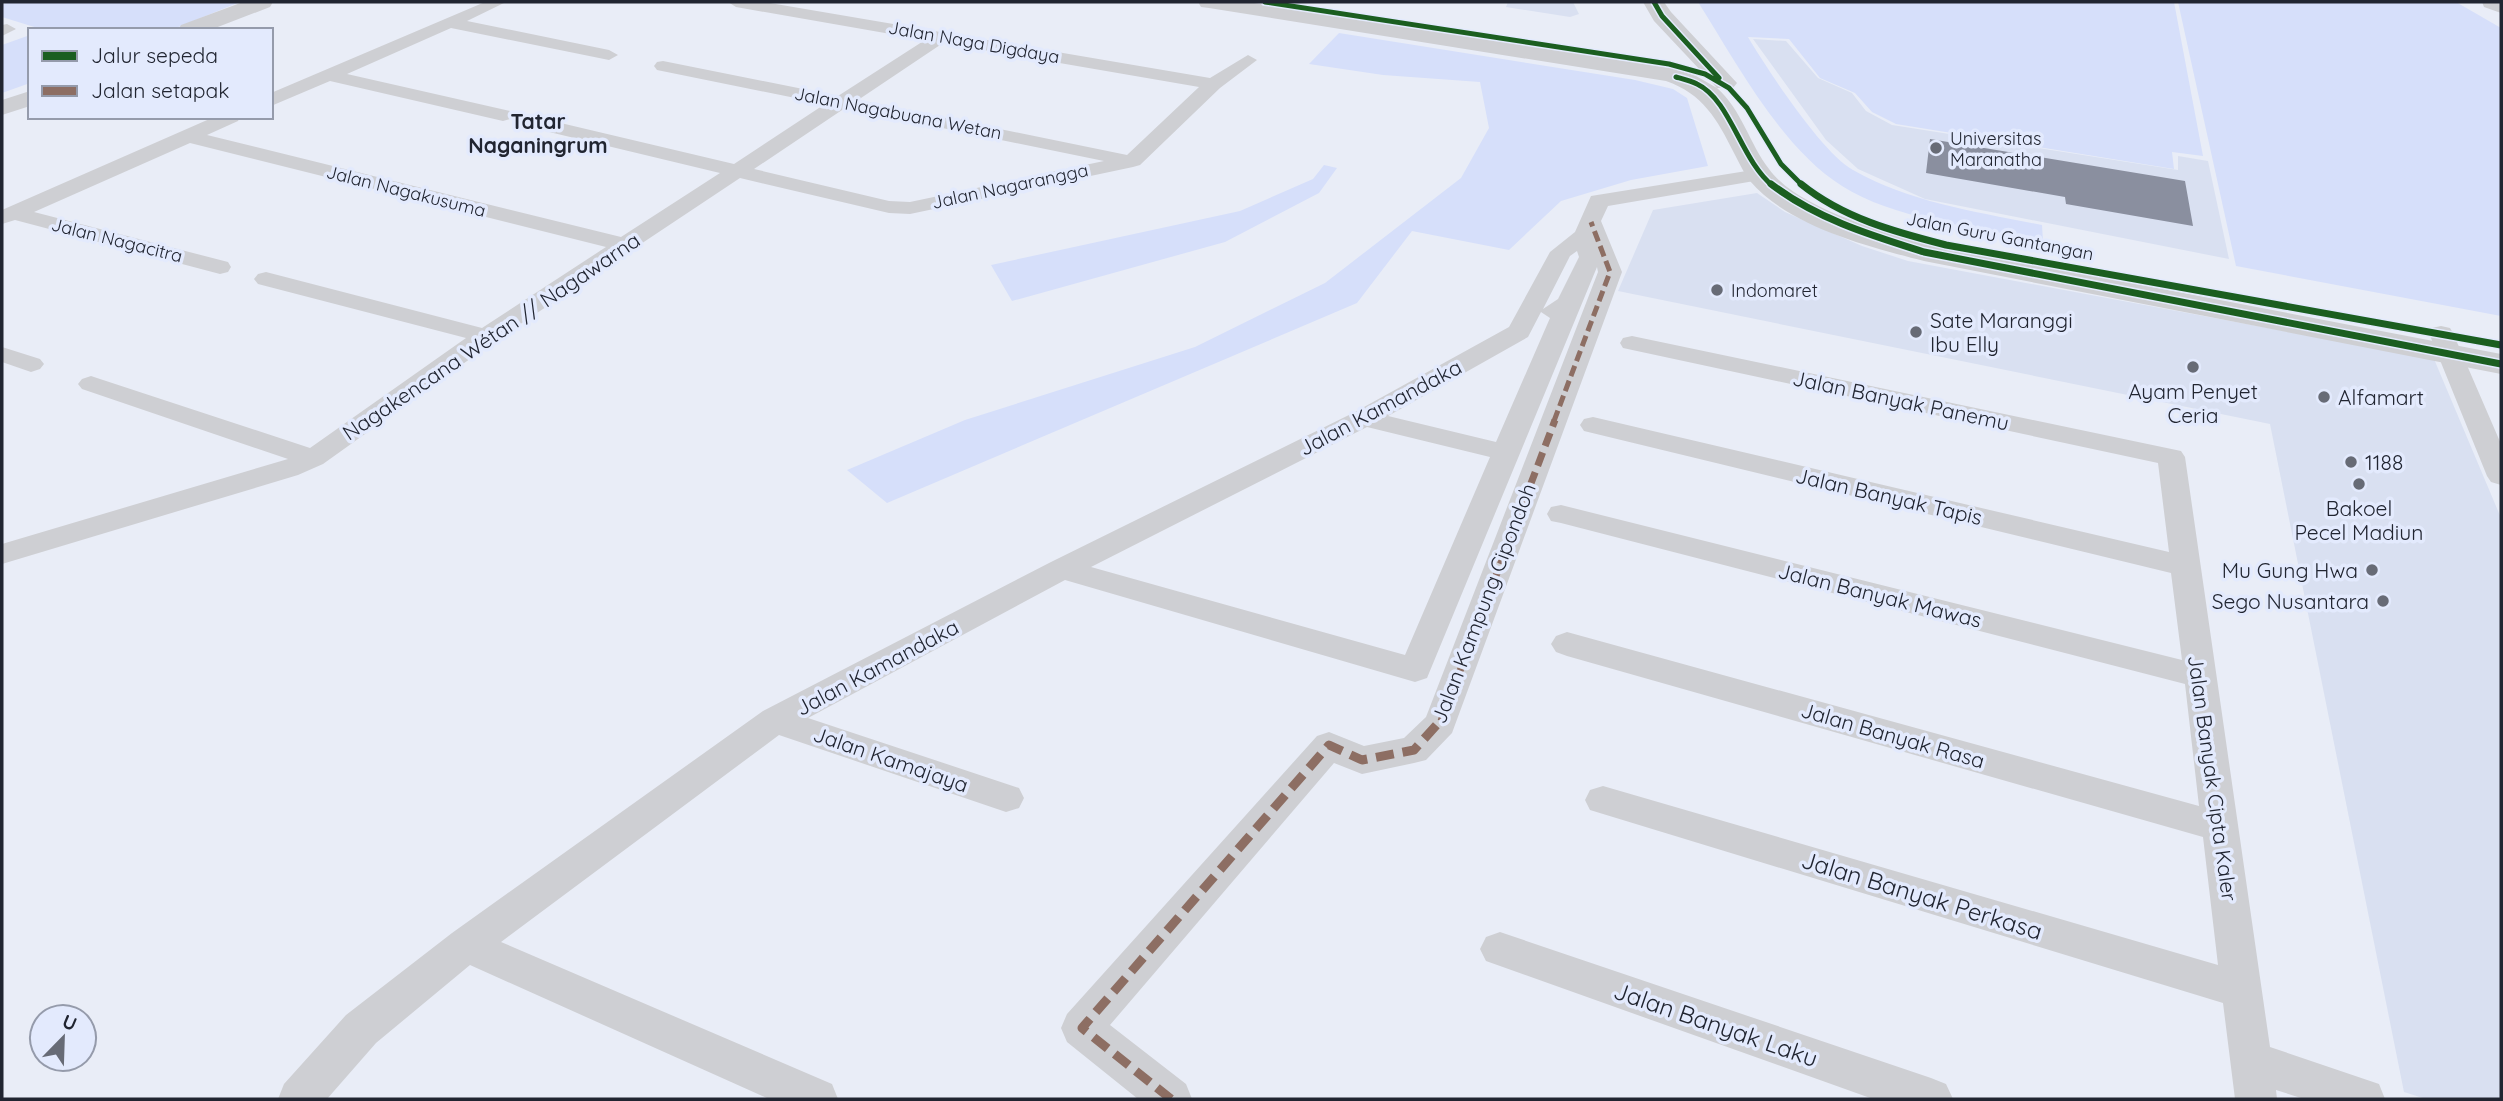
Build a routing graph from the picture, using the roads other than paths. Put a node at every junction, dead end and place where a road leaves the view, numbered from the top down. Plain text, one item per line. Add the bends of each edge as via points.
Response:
1 (262, 2) edge
2 (282, 2) edge
3 (498, 2) edge
4 (737, 2) edge
5 (1209, 2) edge
6 (1265, 2) edge
7 (2492, 2) edge
8 (764, 4) edge
9 (2501, 7) edge
10 (1658, 9) edge
11 (450, 23) junction
12 (194, 28) edge
13 (215, 28) edge
14 (942, 36) junction
15 (610, 55) dead end
16 (1248, 60) dead end
17 (1621, 61) junction
18 (663, 66) dead end
19 (328, 75) junction
20 (1725, 83) junction
21 (1213, 84) junction
22 (28, 91) edge
23 (28, 99) edge
24 (273, 99) edge
25 (2, 100) edge
26 (842, 102) junction
27 (2, 108) edge
28 (503, 115) dead end
29 (226, 119) edge
30 (548, 126) dead end
31 (187, 136) junction
32 (1133, 161) junction
33 (738, 170) junction
34 (1772, 173) junction
35 (7, 216) edge
36 (1588, 229) junction
37 (624, 245) junction
38 (220, 267) dead end
39 (266, 279) dead end
40 (1568, 303) junction
41 (1519, 332) junction
42 (486, 336) junction
43 (1632, 343) dead end
44 (2445, 344) junction
45 (2501, 345) edge
46 (2, 354) edge
47 (31, 364) dead end
48 (2501, 364) edge
49 (91, 384) dead end
50 (1364, 418) junction
51 (1593, 425) dead end
52 (1507, 453) junction
53 (2171, 457) joint
54 (313, 458) junction
55 (2501, 476) edge
56 (1561, 514) dead end
57 (2, 554) edge
58 (2185, 566) junction
59 (1062, 569) junction
60 (1567, 644) dead end
61 (2199, 676) junction
62 (775, 720) junction
63 (1006, 798) dead end
64 (1603, 800) dead end
65 (2220, 827) junction
66 (466, 946) junction
67 (1500, 949) dead end
68 (2241, 990) junction
69 (2253, 1080) edge
70 (299, 1099) edge
71 (817, 1099) edge
72 (1171, 1099) edge
73 (1931, 1099) edge
74 (2364, 1099) edge

1 - 12 street
2 - 13 street
3 - 11 street
4 - 8 street, Jalan Naga Digdaya
5 - 17 street, Jalan Guru Gantangan
6 - 17 street, Jalan Guru Gantangan
7 - 9 street
8 - 14 street, Jalan Naga Digdaya
10 - 17 street via 1654,39
10 - 20 street
11 - 15 street
11 - 19 street
14 - 21 street, Jalan Naga Digdaya
14 - 26 street, Nagakencana Wétan // Nagawarna
16 - 21 street
17 - 20 street, Jalan Guru Gantangan via 1688,68
17 - 34 street, Jalan Guru Gantangan via 1708,91
18 - 26 street, Jalan Nagabuana Wetan
19 - 24 street
19 - 28 street
20 - 34 street, Jalan Guru Gantangan via 1746,106
21 - 32 street
22 - 25 street
23 - 27 street
26 - 32 street, Jalan Nagabuana Wetan
26 - 33 street, Nagakencana Wétan // Nagawarna
29 - 31 street
30 - 33 street, Jalan Nagarangga
31 - 35 street
31 - 37 street, Jalan Nagakusuma
32 - 33 street, Jalan Nagarangga via 910,208 889,207
33 - 37 street, Nagakencana Wétan // Nagawarna
34 - 36 street via 1599,201
34 - 44 street, Jalan Guru Gantangan via 1789,198 1820,216 1924,252
35 - 38 street, Jalan Nagacitra
36 - 40 street via 1590,257
36 - 41 street via 1561,252
36 - 72 street, Jalan Kampung Cipondoh via 1610,272 1440,724 1414,750 1362,760 1329,745 1082,1028
37 - 42 street, Nagakencana Wétan // Nagawarna
39 - 42 street
40 - 41 street, Jalan Kamandaka
40 - 52 street
41 - 50 street, Jalan Kamandaka
42 - 54 street, Nagakencana Wétan // Nagawarna
43 - 53 street, Jalan Banyak Panemu
44 - 45 street, Jalan Guru Gantangan
44 - 48 street, Jalan Guru Gantangan
44 - 55 street
46 - 47 street
49 - 54 street
50 - 52 street
50 - 59 street, Jalan Kamandaka
51 - 58 street, Jalan Banyak Tapis
52 - 59 street via 1415,670
53 - 58 street, Jalan Banyak Cipta Kaler
54 - 57 street, Nagakencana Wétan // Nagawarna
56 - 61 street, Jalan Banyak Mawas
58 - 61 street, Jalan Banyak Cipta Kaler
59 - 62 street, Jalan Kamandaka
60 - 65 street, Jalan Banyak Rasa
61 - 65 street, Jalan Banyak Cipta Kaler
62 - 63 street, Jalan Kamajaya
62 - 66 street, Jalan Kamandaka
64 - 68 street, Jalan Banyak Perkasa
65 - 68 street, Jalan Banyak Cipta Kaler
66 - 70 street, Jalan Kamandaka via 361,1029
66 - 71 street
67 - 73 street, Jalan Banyak Laku
68 - 69 street, Jalan Banyak Cipta Kaler
69 - 74 street

